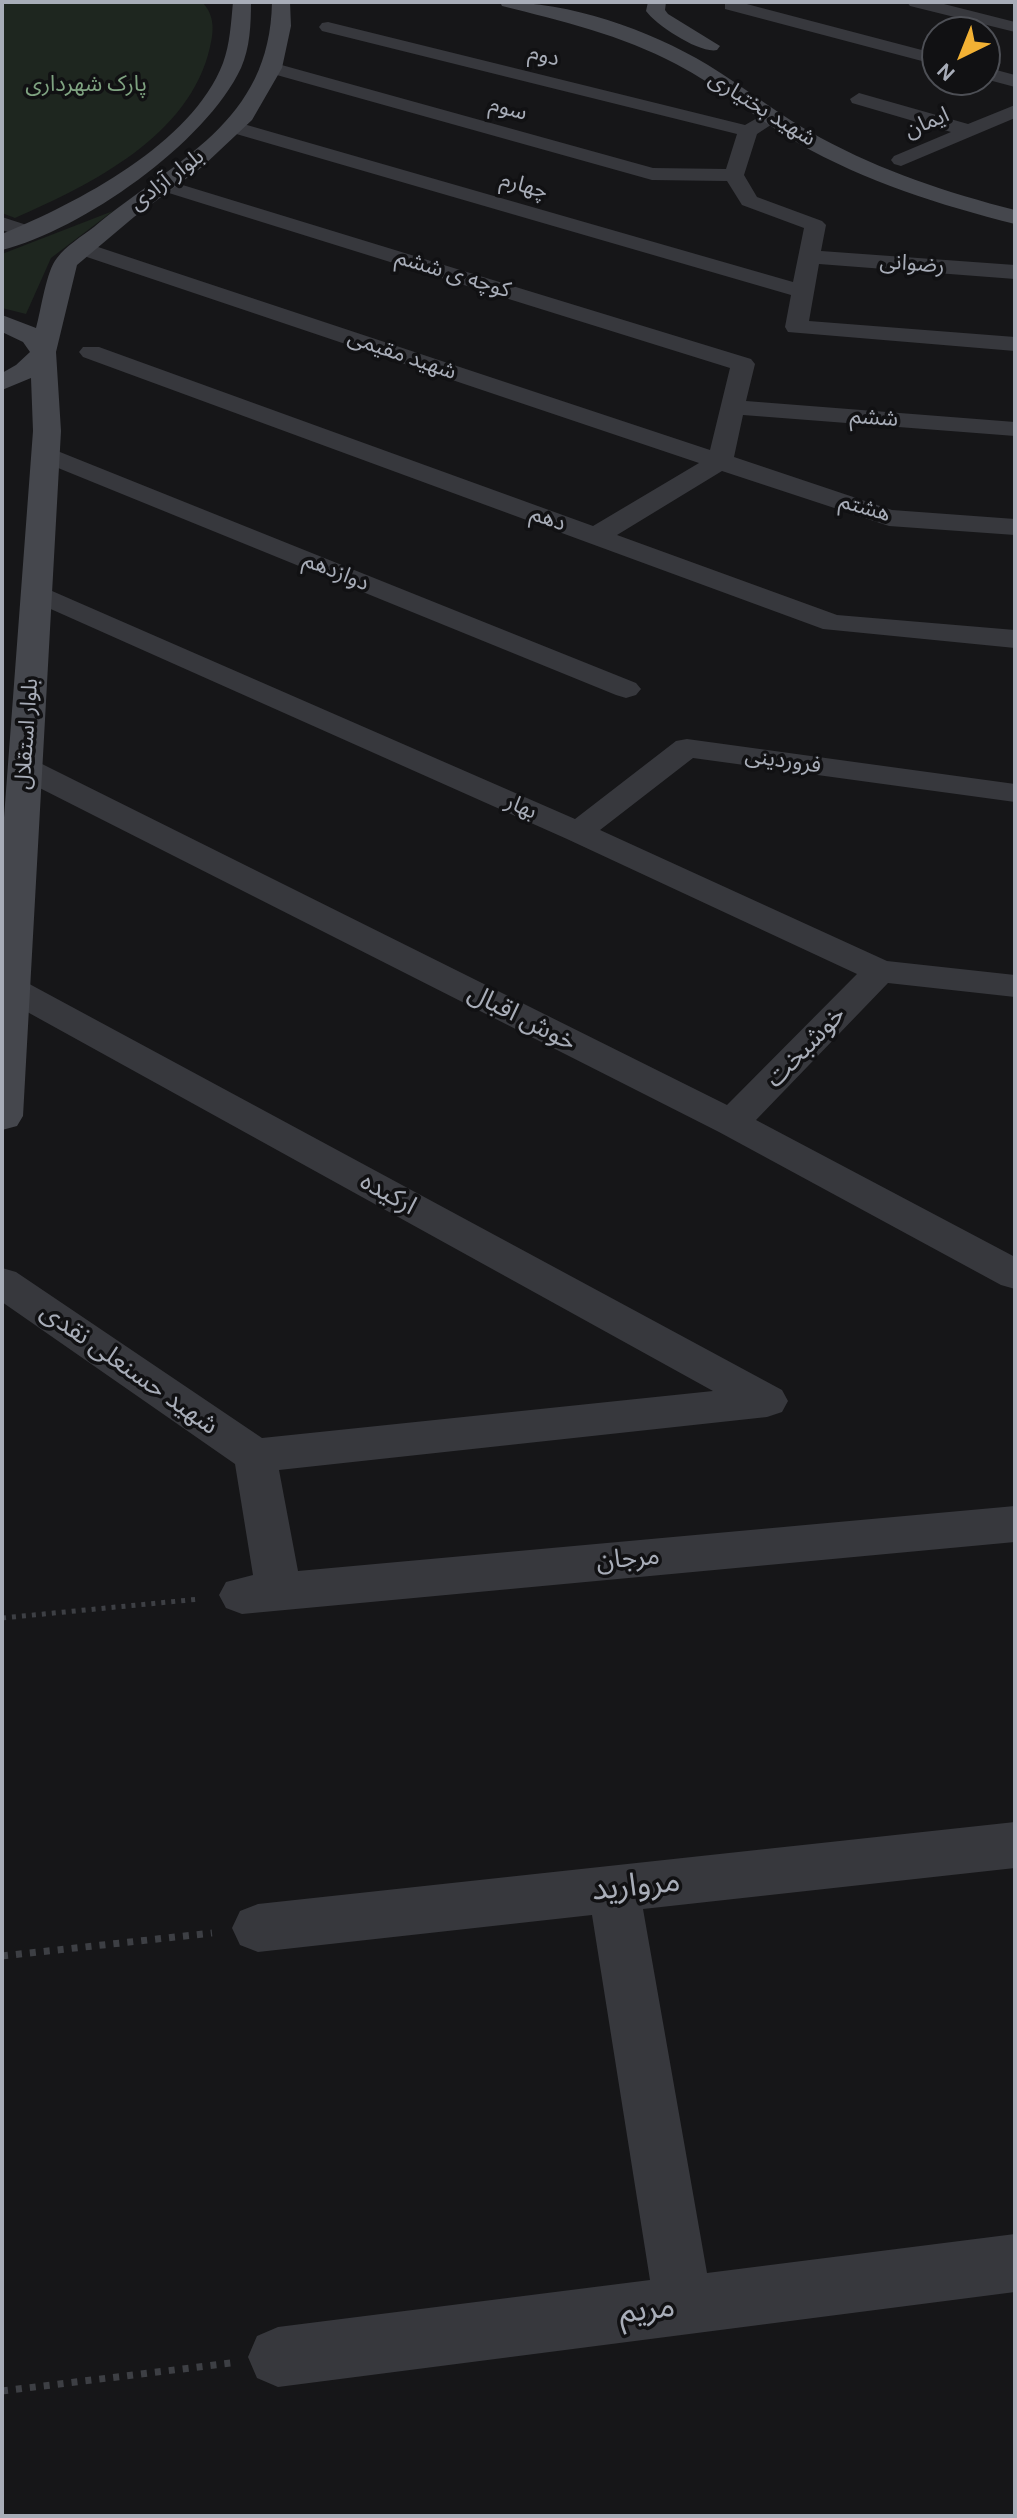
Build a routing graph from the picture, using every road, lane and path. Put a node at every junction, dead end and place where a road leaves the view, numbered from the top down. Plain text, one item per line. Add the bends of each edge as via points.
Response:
1 (242, 2) edge
2 (281, 2) edge
3 (509, 2) edge
4 (657, 2) edge
5 (916, 2) edge
6 (731, 5) dead end
7 (328, 27) dead end
8 (1015, 27) edge
9 (728, 56) dead end
10 (921, 56) edge
11 (272, 68) junction
12 (859, 99) dead end
13 (1015, 111) edge
14 (773, 117) junction
15 (233, 127) junction
16 (748, 131) junction
17 (970, 131) junction
18 (878, 148) dead end
19 (901, 160) junction
20 (928, 169) dead end
21 (734, 175) junction
22 (955, 179) dead end
23 (163, 185) junction
24 (1015, 198) edge
25 (1015, 217) edge
26 (2, 223) edge
27 (28, 233) junction
28 (2, 243) edge
29 (83, 248) junction
30 (809, 257) junction
31 (1015, 272) edge
32 (802, 291) junction
33 (2, 323) edge
34 (1015, 344) edge
35 (43, 352) junction
36 (91, 352) dead end
37 (2, 382) edge
38 (733, 407) junction
39 (1015, 429) edge
40 (45, 454) junction
41 (720, 461) junction
42 (1015, 527) edge
43 (596, 536) junction
44 (36, 592) junction
45 (1015, 639) edge
46 (626, 689) dead end
47 (25, 768) junction
48 (1015, 793) edge
49 (578, 832) junction
50 (880, 971) junction
51 (1015, 986) edge
52 (6, 988) edge
53 (2, 1116) edge
54 (732, 1123) junction
55 (1015, 1275) edge
56 (2, 1282) edge
57 (255, 1456) junction
58 (1015, 1524) edge
59 (260, 1593) junction
60 (2, 1618) edge
61 (1015, 1845) edge
62 (614, 1888) junction
63 (258, 1928) joint
64 (2, 1956) edge
65 (1015, 2263) edge
66 (683, 2305) junction
67 (278, 2357) joint
68 (2, 2391) edge

1 - 27 main road, بلوار آزادی via 231,68 203,113 153,158 96,197
2 - 11 main road, بلوار آزادی
3 - 14 main road, شهید بختیاری via 637,39 685,60
4 - 9 main road, شهید بختیاری via 655,11 661,18
5 - 8 street
6 - 10 street
7 - 16 street, دوم
11 - 15 main road, بلوار آزادی
11 - 21 street, سوم via 652,174
12 - 17 street
13 - 17 street, ایمان
14 - 16 street
14 - 25 main road, شهید بختیاری via 866,170
15 - 23 main road, بلوار آزادی
15 - 32 street, چهارم
16 - 21 street
17 - 19 street, ایمان
18 - 19 main road
19 - 20 main road
21 - 30 street via 749,201 815,225
22 - 24 main road
23 - 29 main road, بلوار آزادی
23 - 38 street, کوچه ی ششم via 743,364
26 - 27 street
27 - 28 main road, بلوار آزادی
29 - 35 main road, بلوار آزادی via 66,262
29 - 41 street, شهید مقیمی
30 - 31 street, رضوانی
30 - 32 street
32 - 34 street via 796,327
33 - 35 main road via 28,333
35 - 37 main road via 24,373
35 - 40 main road, بلوار استقلال
36 - 43 street, دهم
38 - 39 street, ششم
38 - 41 street
40 - 44 main road, بلوار استقلال
40 - 46 street, دوازدهم
41 - 42 street, هشتم via 889,518
41 - 43 street
43 - 45 street, دهم via 833,623
44 - 47 main road, بلوار استقلال
44 - 49 street, بهار
47 - 52 main road, بلوار استقلال
47 - 54 street, خوش اقبال
48 - 49 street, فروردینی via 687,748
49 - 50 street, بهار
50 - 51 street, بهار
50 - 54 street, خوشبخت
52 - 53 main road, بلوار استقلال
52 - 57 street, ارکیده via 767,1401
54 - 55 street, خوش اقبال
56 - 57 street, شهید حسنعلی نقدی
57 - 59 street
58 - 59 street, مرجان
59 - 60 path
61 - 62 street, مروارید
62 - 63 street, مروارید
62 - 66 street
63 - 64 path
65 - 66 street, مریم
66 - 67 street, مریم
67 - 68 path

